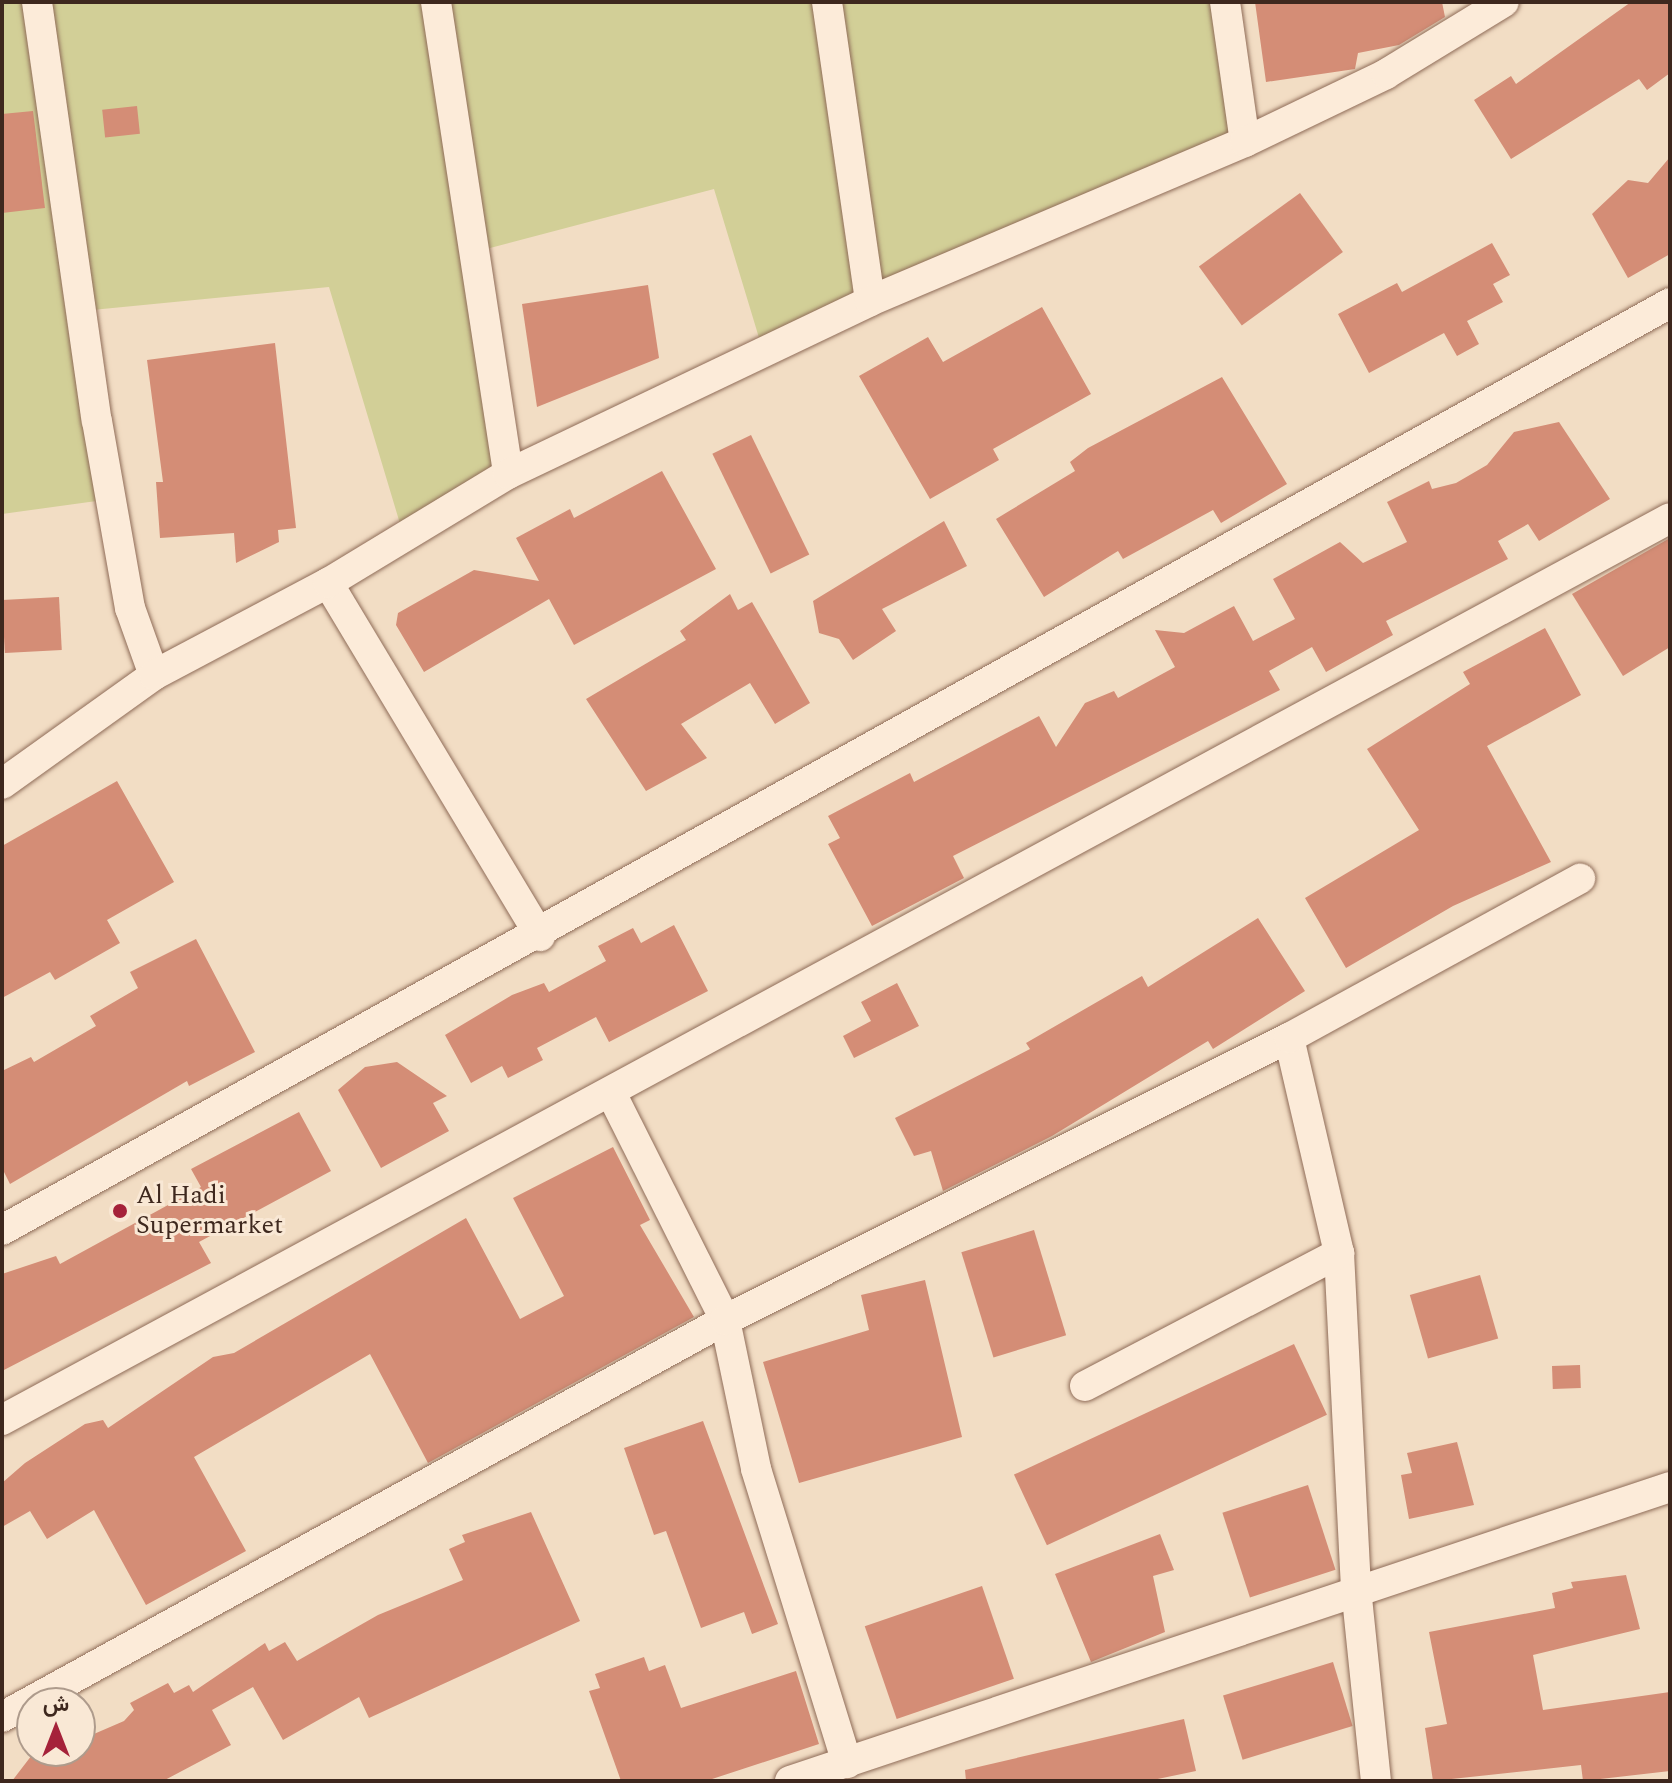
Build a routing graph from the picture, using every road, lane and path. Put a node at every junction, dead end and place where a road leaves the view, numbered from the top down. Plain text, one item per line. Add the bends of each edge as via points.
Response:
1 (37, 2) edge
2 (436, 2) edge
3 (827, 2) edge
4 (1225, 2) edge
5 (1504, 2) edge
6 (1245, 142) junction
7 (870, 301) junction
8 (1670, 303) edge
9 (508, 474) junction
10 (1670, 518) edge
11 (328, 583) junction
12 (154, 675) junction
13 (2, 784) edge
14 (1580, 879) dead end
15 (540, 936) junction
16 (1289, 1038) junction
17 (612, 1095) junction
18 (2, 1230) edge
19 (1339, 1253) junction
20 (725, 1320) junction
21 (1085, 1386) dead end
22 (2, 1420) edge
23 (1670, 1487) edge
24 (1356, 1588) junction
25 (2, 1717) edge
26 (847, 1763) junction
27 (790, 1781) edge
28 (1376, 1781) edge

1 - 12 street via 97,421 130,608
2 - 9 street
3 - 7 street
4 - 6 street
5 - 6 street via 1386,74
6 - 7 street
7 - 9 street
8 - 15 street
9 - 11 street
10 - 17 street
11 - 12 street
11 - 15 street
12 - 13 street
14 - 16 street
15 - 18 street
16 - 19 street
16 - 20 street
17 - 20 street
17 - 22 street
19 - 21 street
19 - 24 street
20 - 25 street
20 - 26 street via 756,1469
23 - 24 street
24 - 26 street
24 - 28 street
26 - 27 street

